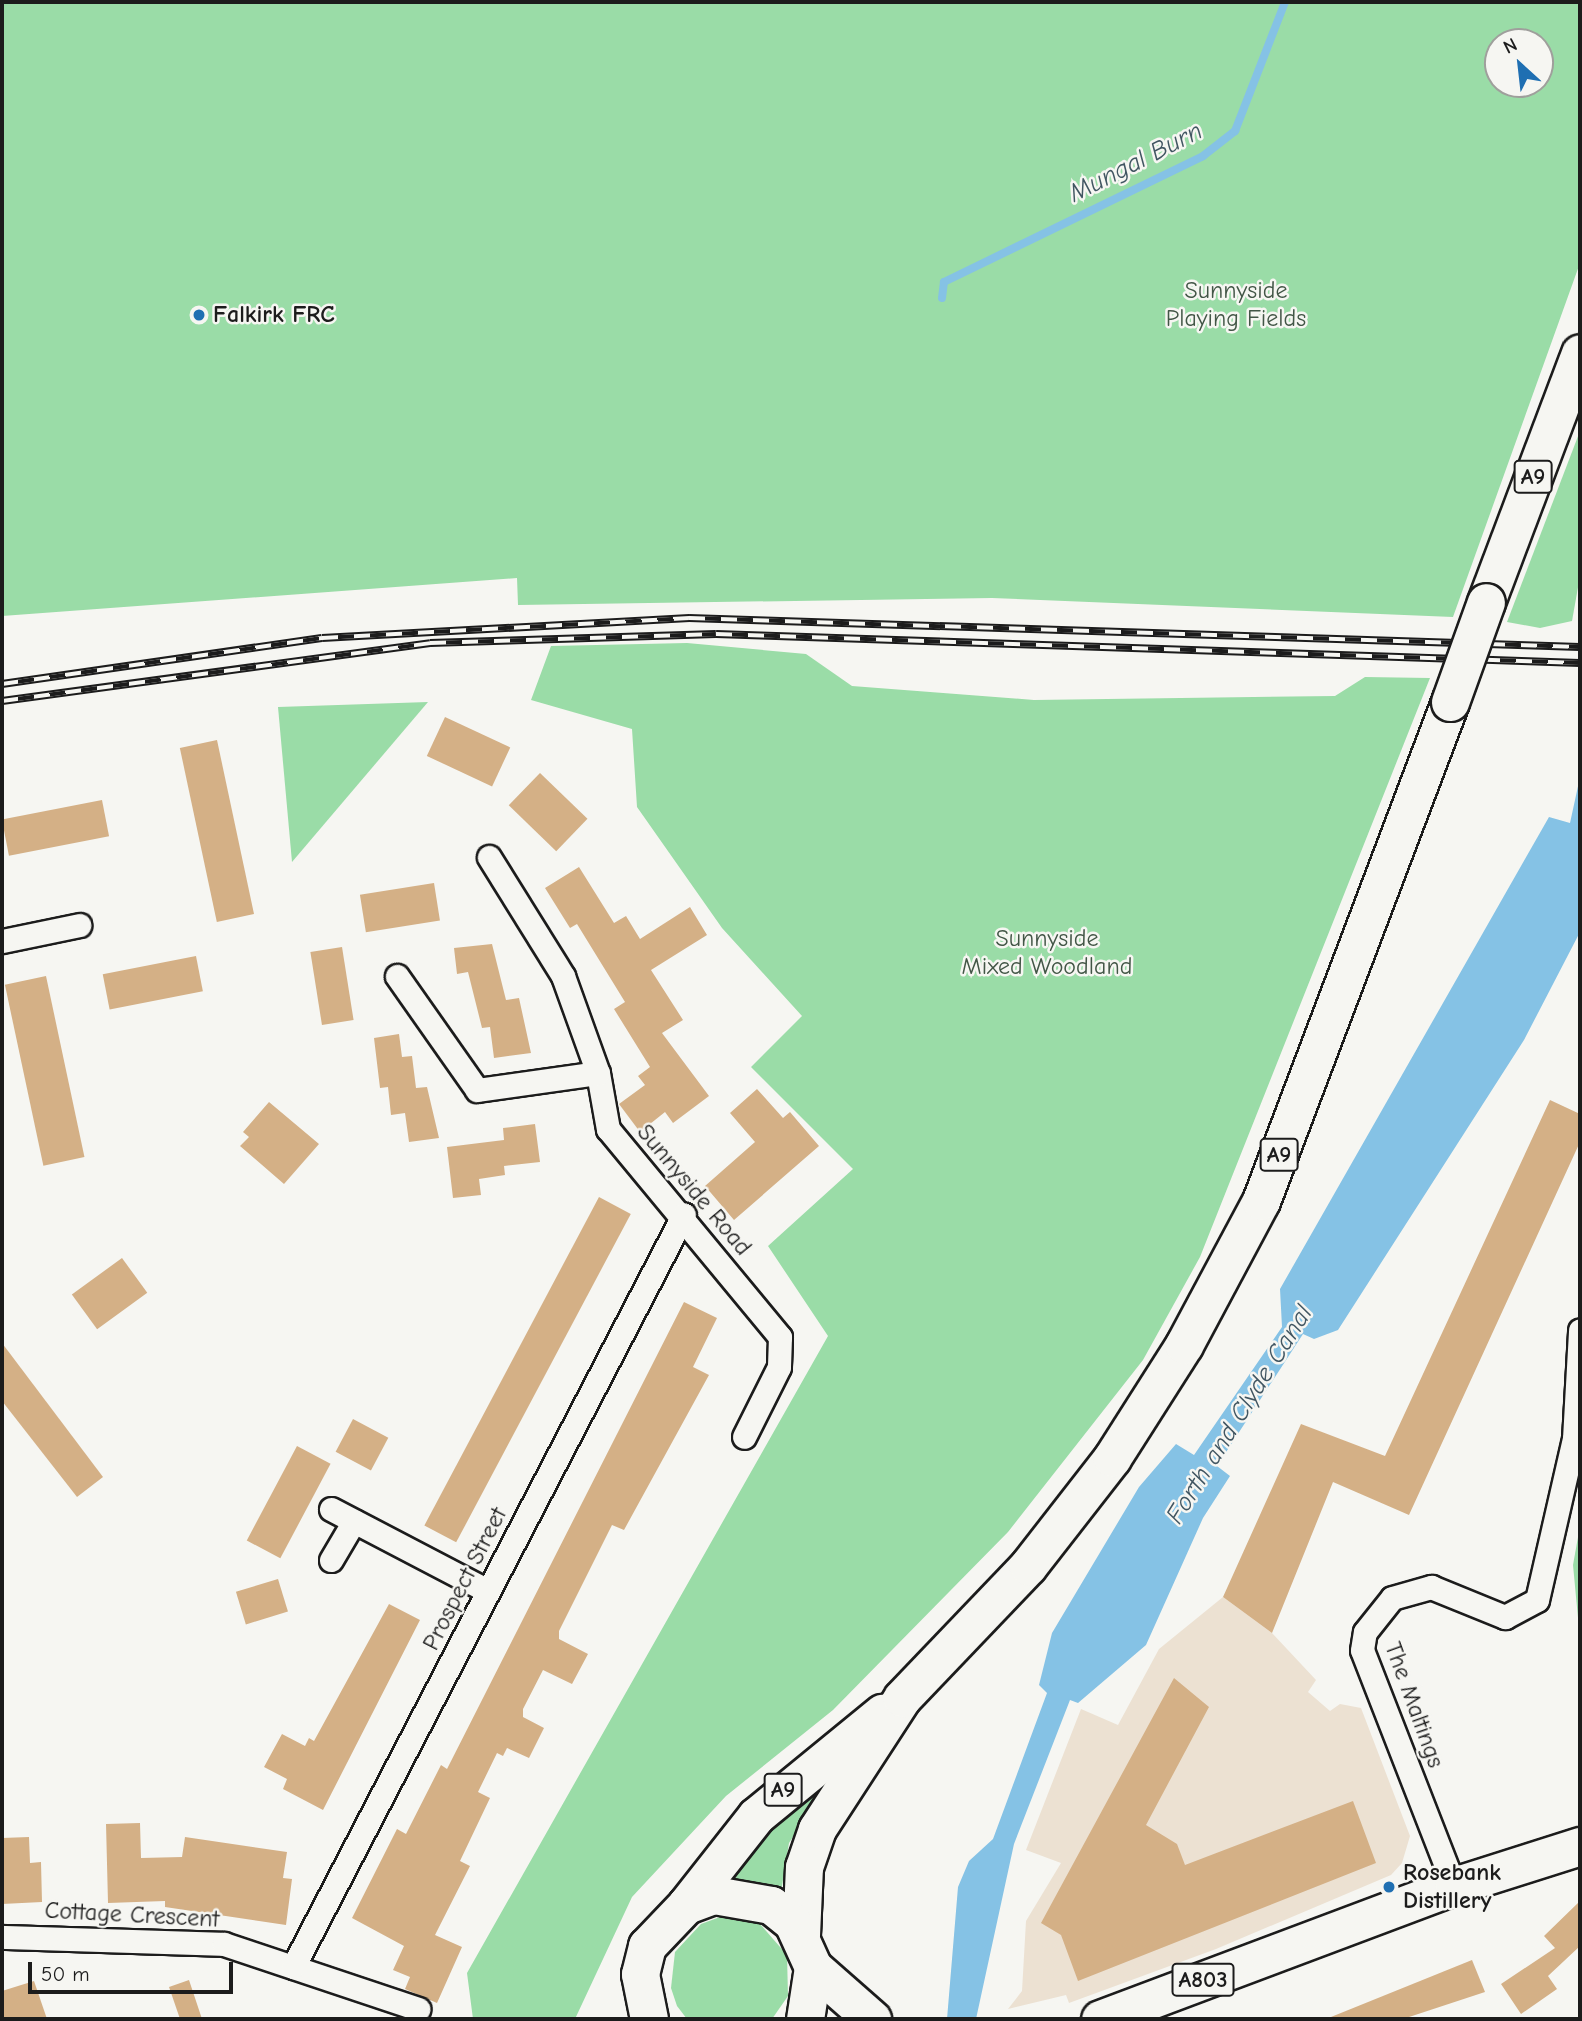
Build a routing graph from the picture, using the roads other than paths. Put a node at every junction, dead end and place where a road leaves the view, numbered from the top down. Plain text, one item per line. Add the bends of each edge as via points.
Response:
1 (1580, 353) edge
2 (489, 857) dead end
3 (79, 925) dead end
4 (2, 941) edge
5 (397, 976) dead end
6 (598, 1073) junction
7 (684, 1214) junction
8 (1580, 1330) edge
9 (744, 1437) dead end
10 (331, 1509) dead end
11 (354, 1521) junction
12 (331, 1560) dead end
13 (488, 1591) junction
14 (902, 1698) junction
15 (1580, 1846) edge
16 (1454, 1886) junction
17 (686, 1905) junction
18 (2, 1937) edge
19 (807, 1951) junction
20 (293, 1967) junction
21 (640, 1974) junction
22 (418, 2009) dead end
23 (617, 2019) edge
24 (649, 2019) edge
25 (805, 2019) edge
26 (872, 2019) edge
27 (1100, 2019) edge

1 - 14 main road, A9, bridge via 1261,1201 1184,1346 1112,1458 1028,1566
2 - 6 street, Sunnyside Road via 563,976
3 - 4 street
5 - 6 street via 477,1090
6 - 7 street, Sunnyside Road via 608,1129
7 - 9 street, Sunnyside Road via 780,1337 779,1367
7 - 13 street, Prospect Street
8 - 16 street, The Maltings via 1573,1450 1537,1600 1505,1617 1431,1587 1392,1598 1365,1632 1363,1650
10 - 11 street
11 - 12 street
11 - 13 street
13 - 20 street, Prospect Street
14 - 17 main road, A9 via 765,1807
14 - 19 main road, A9 via 817,1829 804,1867
15 - 16 main road, A803
16 - 27 main road, A803
17 - 19 main road via 740,1895 771,1905
17 - 21 main road via 663,1923
18 - 20 street, Cottage Crescent via 224,1944
19 - 25 main road
19 - 26 main road
20 - 22 street, Cottage Crescent
21 - 23 main road
21 - 24 main road

